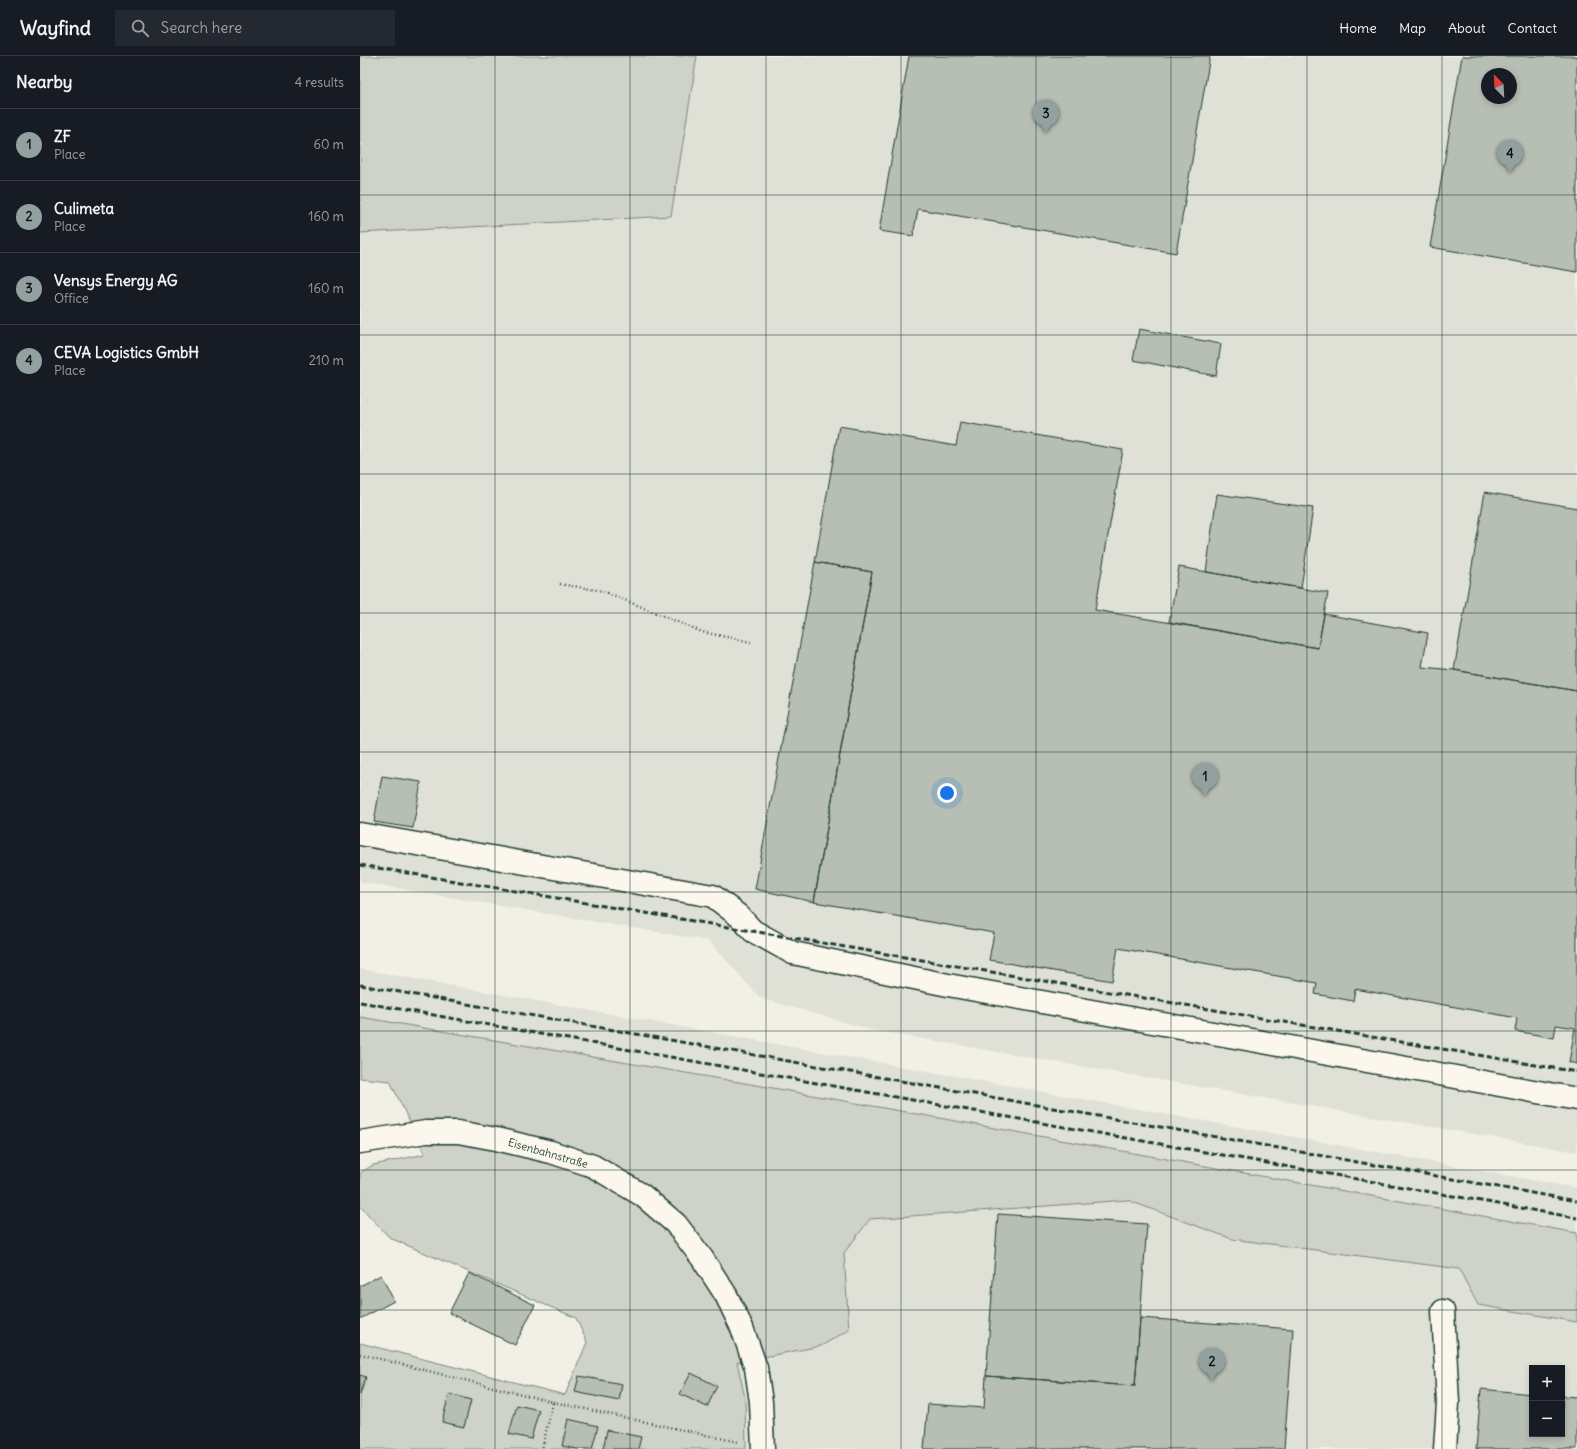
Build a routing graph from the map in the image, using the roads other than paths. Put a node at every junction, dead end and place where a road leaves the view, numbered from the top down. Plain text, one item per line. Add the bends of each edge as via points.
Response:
1 (360, 834) edge
2 (1577, 1099) edge
3 (360, 1142) edge
4 (1443, 1311) dead end
5 (763, 1448) edge
6 (1445, 1449) edge

1 - 2 street via 713,896 739,916 753,931 793,953 948,985
3 - 5 street, Eisenbahnstraße via 426,1132 458,1132 551,1152 586,1163 642,1195 676,1224 702,1258 726,1295 742,1328 756,1368 761,1402
4 - 6 street via 1448,1403

